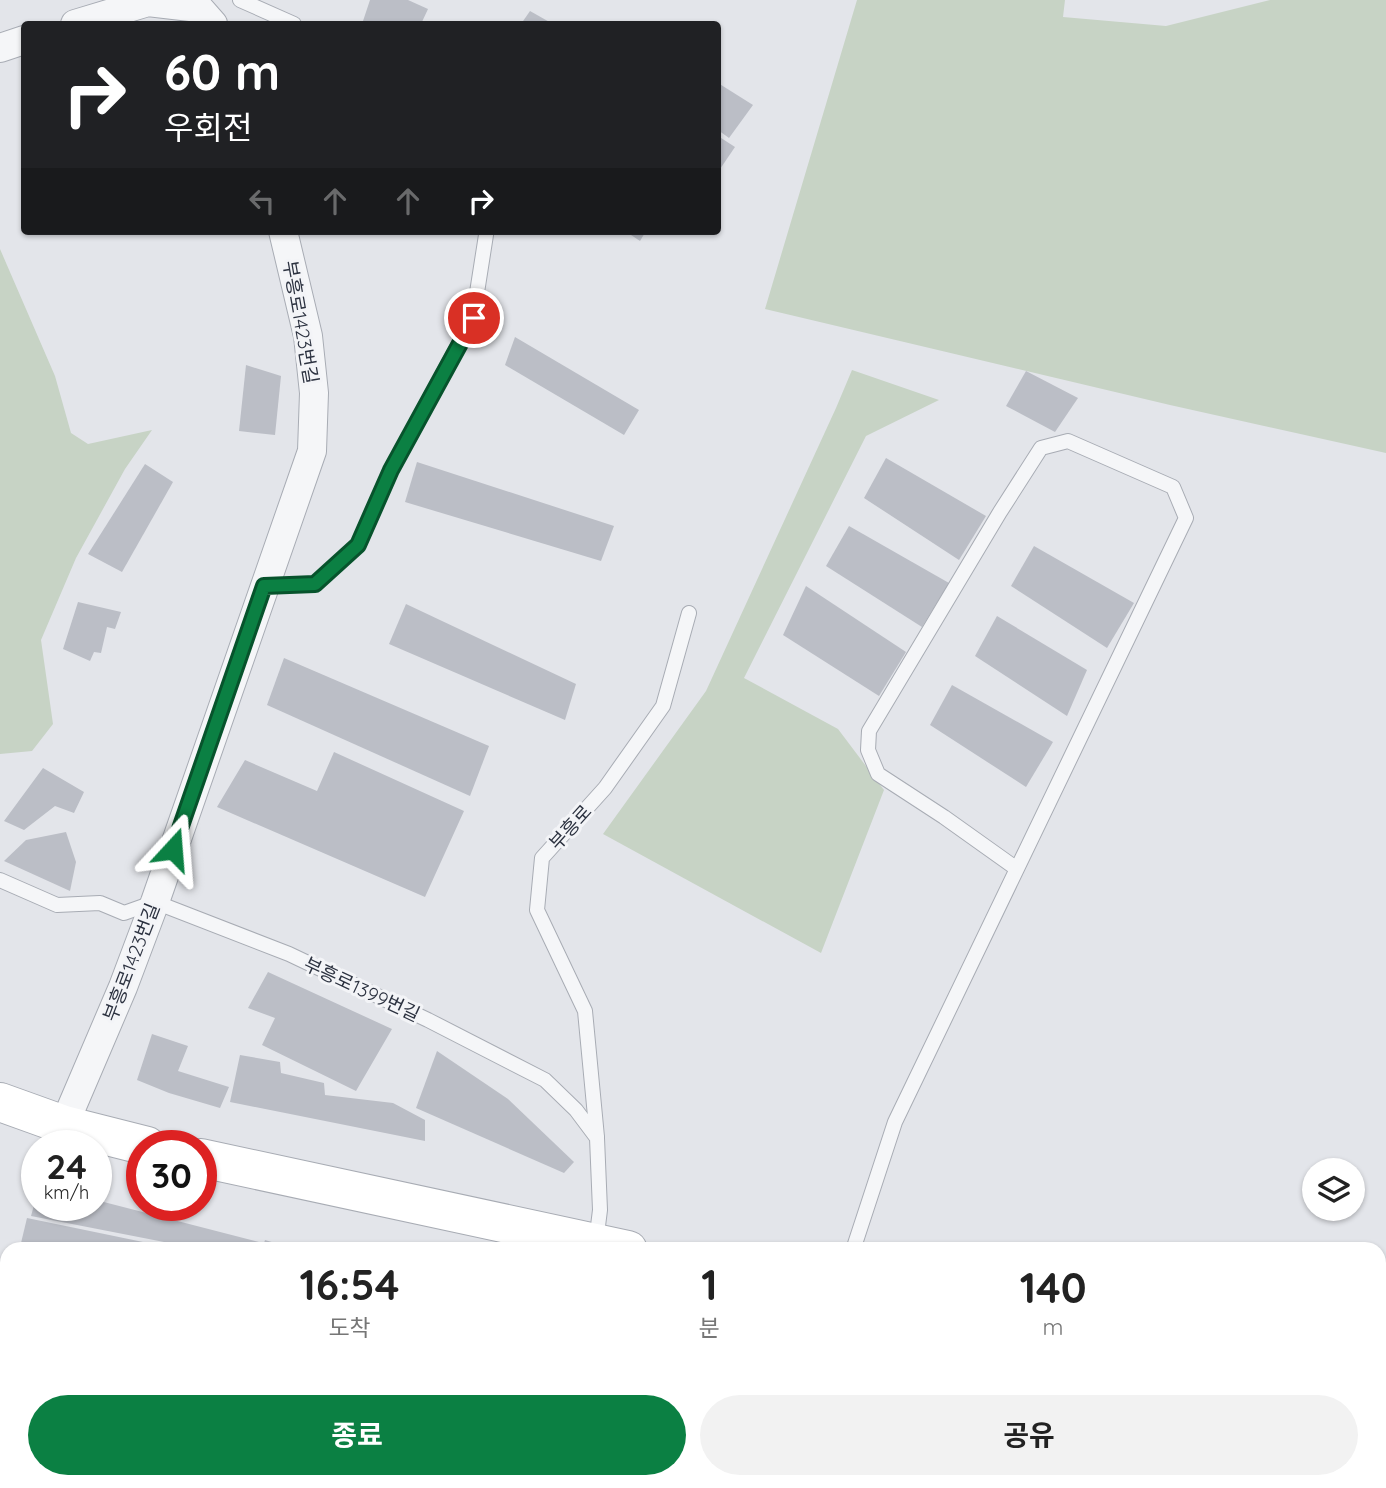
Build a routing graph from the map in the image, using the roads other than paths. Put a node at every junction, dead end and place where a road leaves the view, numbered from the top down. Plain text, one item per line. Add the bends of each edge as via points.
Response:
1 (240, 0) edge
2 (208, 11) edge
3 (85, 21) edge
4 (287, 21) edge
5 (21, 41) edge
6 (0, 48) edge
7 (285, 235) edge
8 (486, 235) dead end
9 (264, 586) junction
10 (689, 613) dead end
11 (1017, 869) junction
12 (0, 880) edge
13 (155, 902) junction
14 (0, 1102) edge
15 (64, 1125) junction
16 (597, 1138) junction
17 (126, 1141) edge
18 (217, 1161) edge
19 (593, 1242) edge
20 (611, 1242) edge
21 (856, 1242) edge

1 - 4 lane
2 - 3 street via 148,2
5 - 6 street
7 - 9 street, 부흥로1423번길 via 308,336 314,393 312,450
8 - 9 lane via 474,318 391,470 358,545 315,584
9 - 13 street, 부흥로1423번길
10 - 16 lane, 부흥로 via 663,706 605,788 542,858 537,910 585,1011
11 - 11 lane via 878,774 869,750 869,731 1041,448 1068,441 1173,487 1186,518
11 - 21 lane via 895,1122
12 - 13 lane via 57,905 100,903 124,913
13 - 15 street, 부흥로1423번길
13 - 16 lane, 부흥로1399번길 via 289,954 545,1080
14 - 15 main road
15 - 17 main road
16 - 20 lane via 600,1210
18 - 19 main road

